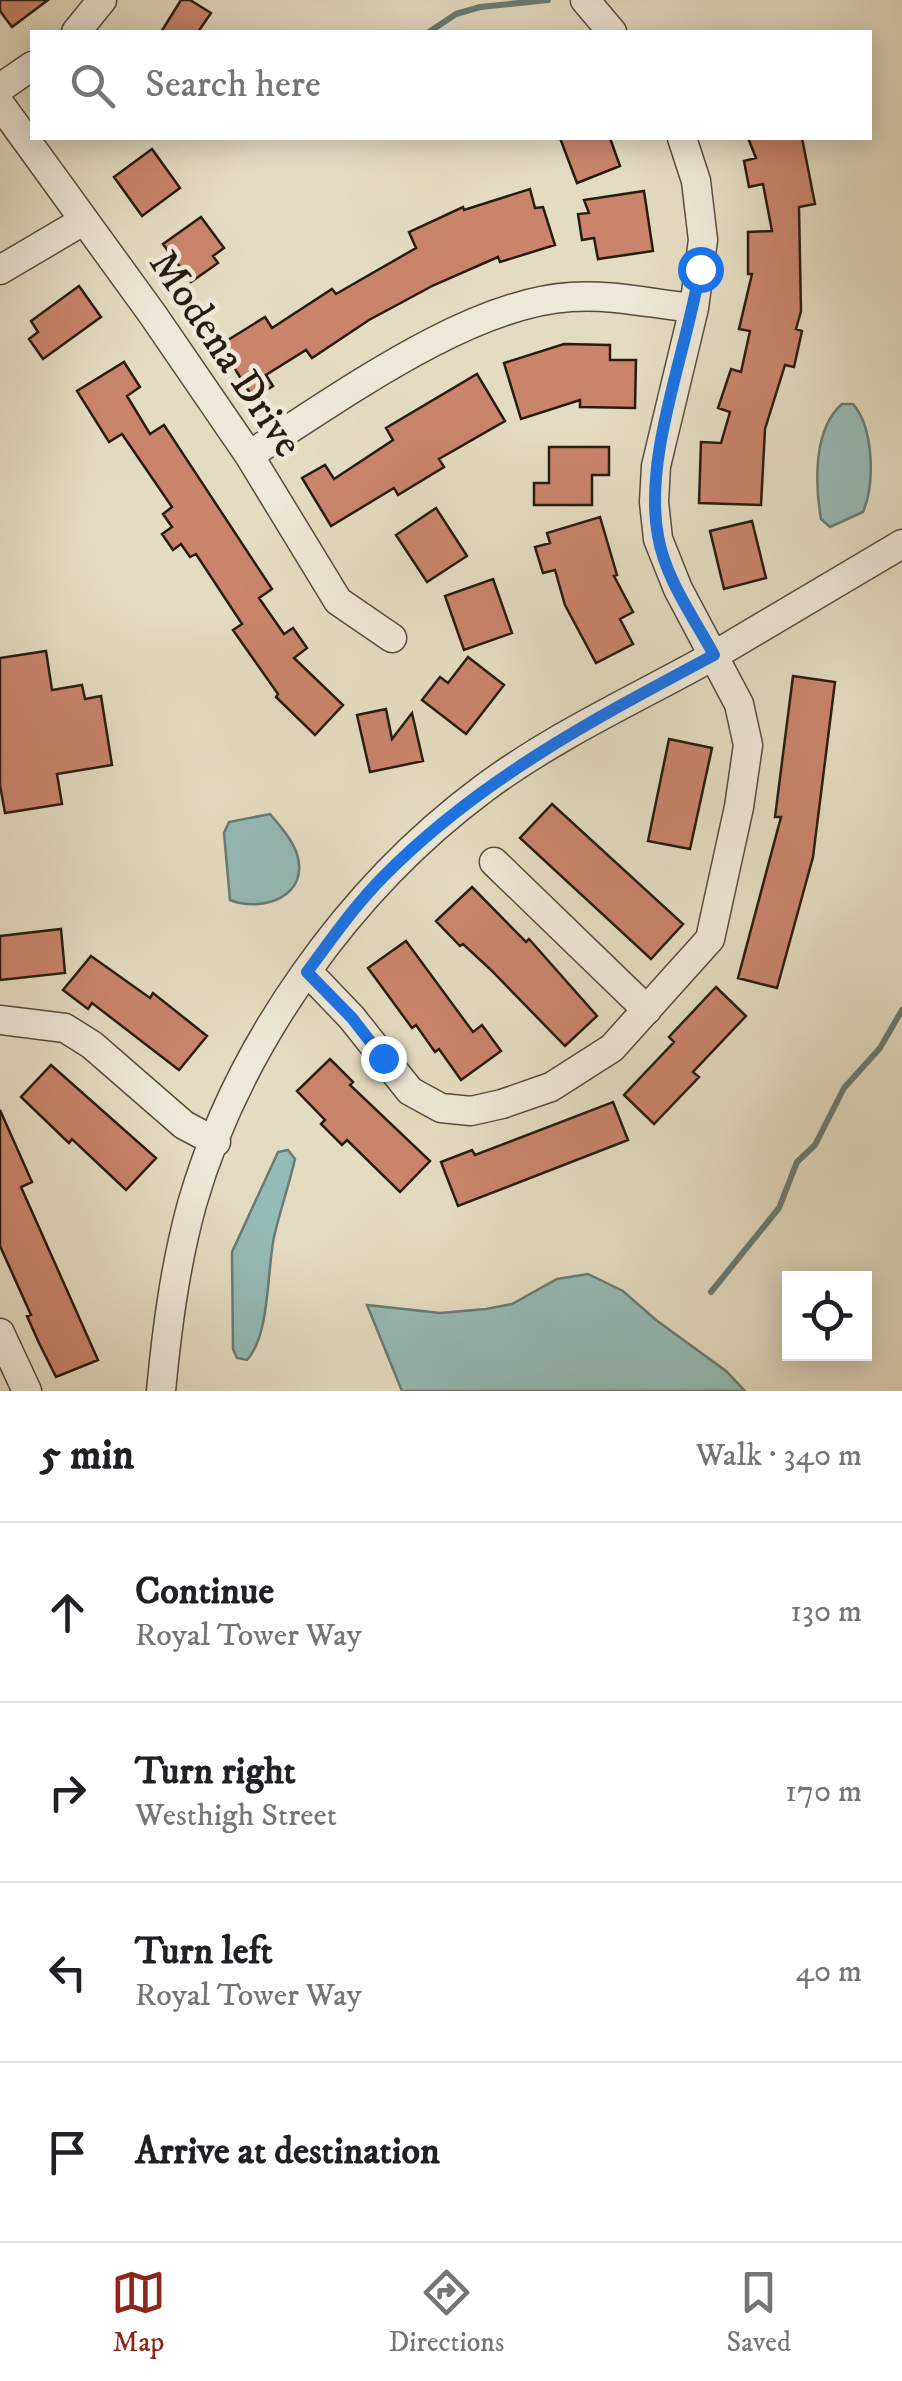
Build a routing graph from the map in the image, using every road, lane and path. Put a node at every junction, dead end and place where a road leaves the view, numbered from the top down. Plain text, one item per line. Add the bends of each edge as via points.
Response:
1 (102, 0) edge
2 (584, 0) edge
3 (78, 30) edge
4 (610, 30) edge
5 (30, 67) edge
6 (0, 88) edge
7 (0, 104) edge
8 (683, 140) edge
9 (83, 221) junction
10 (0, 270) edge
11 (694, 308) junction
12 (249, 456) junction
13 (902, 544) edge
14 (392, 638) dead end
15 (714, 655) junction
16 (494, 862) dead end
17 (307, 972) junction
18 (647, 1010) junction
19 (0, 1020) edge
20 (216, 1142) junction
21 (0, 1333) edge
22 (27, 1391) edge
23 (161, 1391) edge

1 - 3 street
2 - 4 street
5 - 6 street
7 - 9 street, Modena Drive
8 - 11 street via 703,240
9 - 10 street
9 - 12 street, Modena Drive
11 - 12 street via 599,296 513,306 412,355
11 - 15 street via 656,466 654,502 658,539
12 - 14 street, Modena Drive via 338,601
13 - 15 street
15 - 17 street via 485,788 382,878
15 - 18 street via 739,704 748,745 740,807 710,940
16 - 18 street
17 - 18 street via 410,1091 441,1108 472,1111 551,1086 612,1048
17 - 20 street via 241,1079
19 - 20 street via 65,1028 184,1125
20 - 23 street via 173,1284
21 - 22 street

